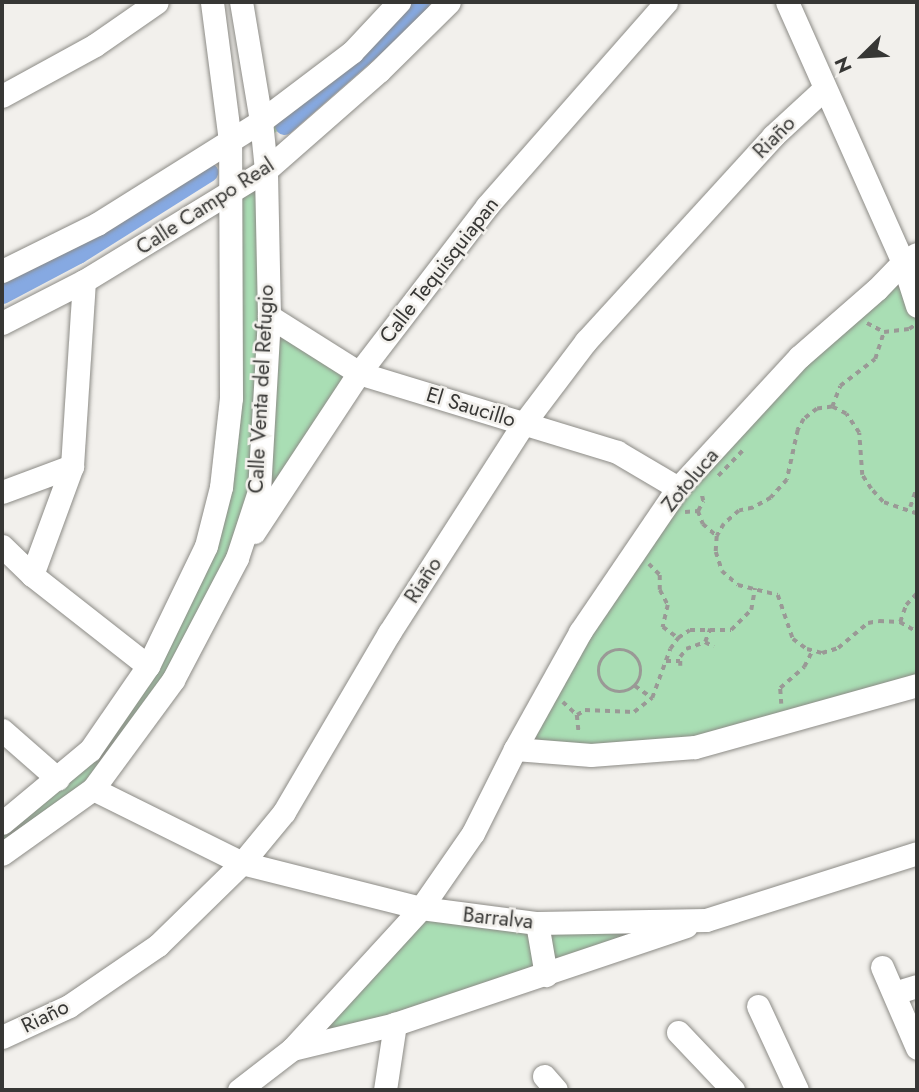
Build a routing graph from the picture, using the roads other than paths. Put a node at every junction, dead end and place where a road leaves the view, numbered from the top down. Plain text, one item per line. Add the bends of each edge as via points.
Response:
1 (157, 2) edge
2 (212, 2) edge
3 (241, 2) edge
4 (399, 2) edge
5 (449, 2) edge
6 (666, 2) edge
7 (787, 2) edge
8 (824, 89) junction
9 (2, 96) edge
10 (261, 121) junction
11 (230, 141) junction
12 (266, 170) junction
13 (231, 193) junction
14 (910, 258) edge
15 (2, 271) edge
16 (84, 281) junction
17 (911, 314) edge
18 (269, 316) junction
19 (2, 323) edge
20 (359, 373) junction
21 (524, 423) junction
22 (72, 466) junction
23 (689, 489) junction
24 (2, 492) edge
25 (2, 546) edge
26 (206, 547) junction
27 (237, 558) junction
28 (32, 575) junction
29 (148, 666) junction
30 (917, 685) edge
31 (2, 730) edge
32 (515, 749) junction
33 (58, 779) junction
34 (93, 789) junction
35 (2, 823) edge
36 (917, 853) edge
37 (2, 854) edge
38 (242, 863) junction
39 (421, 908) junction
40 (706, 920) junction
41 (537, 923) junction
42 (882, 967) dead end
43 (546, 975) junction
44 (917, 986) edge
45 (894, 993) junction
46 (758, 1006) dead end
47 (395, 1024) junction
48 (678, 1032) dead end
49 (2, 1037) edge
50 (917, 1048) edge
51 (292, 1049) junction
52 (239, 1090) edge
53 (385, 1090) edge
54 (733, 1090) edge
55 (797, 1090) edge

1 - 9 street via 95,45
2 - 11 street, Calle Venta del Refugio
3 - 10 street, Calle Venta del Refugio
4 - 10 street, Calle Campo Real via 352,52
5 - 12 street, Calle Campo Real
6 - 20 street, Calle Tequisquiapan via 488,206
7 - 8 street
8 - 14 street
8 - 21 street, Riaño via 773,136 586,341
10 - 11 street, Calle Campo Real
10 - 12 street, Calle Venta del Refugio
11 - 13 street, Calle Venta del Refugio
11 - 15 street, Calle Campo Real via 97,224
12 - 13 street, Calle Campo Real
12 - 18 street, Calle Venta del Refugio
13 - 16 street, Calle Campo Real
13 - 26 street, Calle Venta del Refugio via 231,398 221,487
14 - 17 street
14 - 23 street, Zotoluca via 799,357
16 - 19 street, Calle Campo Real
16 - 22 street
18 - 20 street, El Saucillo
18 - 27 street, Calle Venta del Refugio via 259,491
20 - 21 street, El Saucillo
20 - 27 street, Calle Tequisquiapan
21 - 23 street, El Saucillo via 617,452
21 - 38 street, Riaño via 389,633 284,812
22 - 24 street
22 - 28 street
23 - 32 street, Zotoluca via 580,632
25 - 28 street
26 - 27 street
26 - 29 street, Calle Venta del Refugio
27 - 34 street, Calle Venta del Refugio via 173,680
28 - 29 street
29 - 33 street, Calle Venta del Refugio via 90,750
30 - 32 street via 695,747 590,755
31 - 33 street
32 - 39 street, Zotoluca via 473,833
33 - 35 street, Calle Venta del Refugio
34 - 37 street, Calle Venta del Refugio
34 - 38 street, Barralva
36 - 40 street, Barralva
38 - 39 street, Barralva
38 - 49 street, Riaño via 158,945 69,1006
39 - 41 street, Barralva
39 - 51 street, Zotoluca
40 - 41 street, Barralva
40 - 43 street
41 - 43 street
42 - 45 street
43 - 47 street
44 - 45 street
45 - 50 street
46 - 55 street
47 - 51 street
47 - 53 street
48 - 54 street
51 - 52 street

